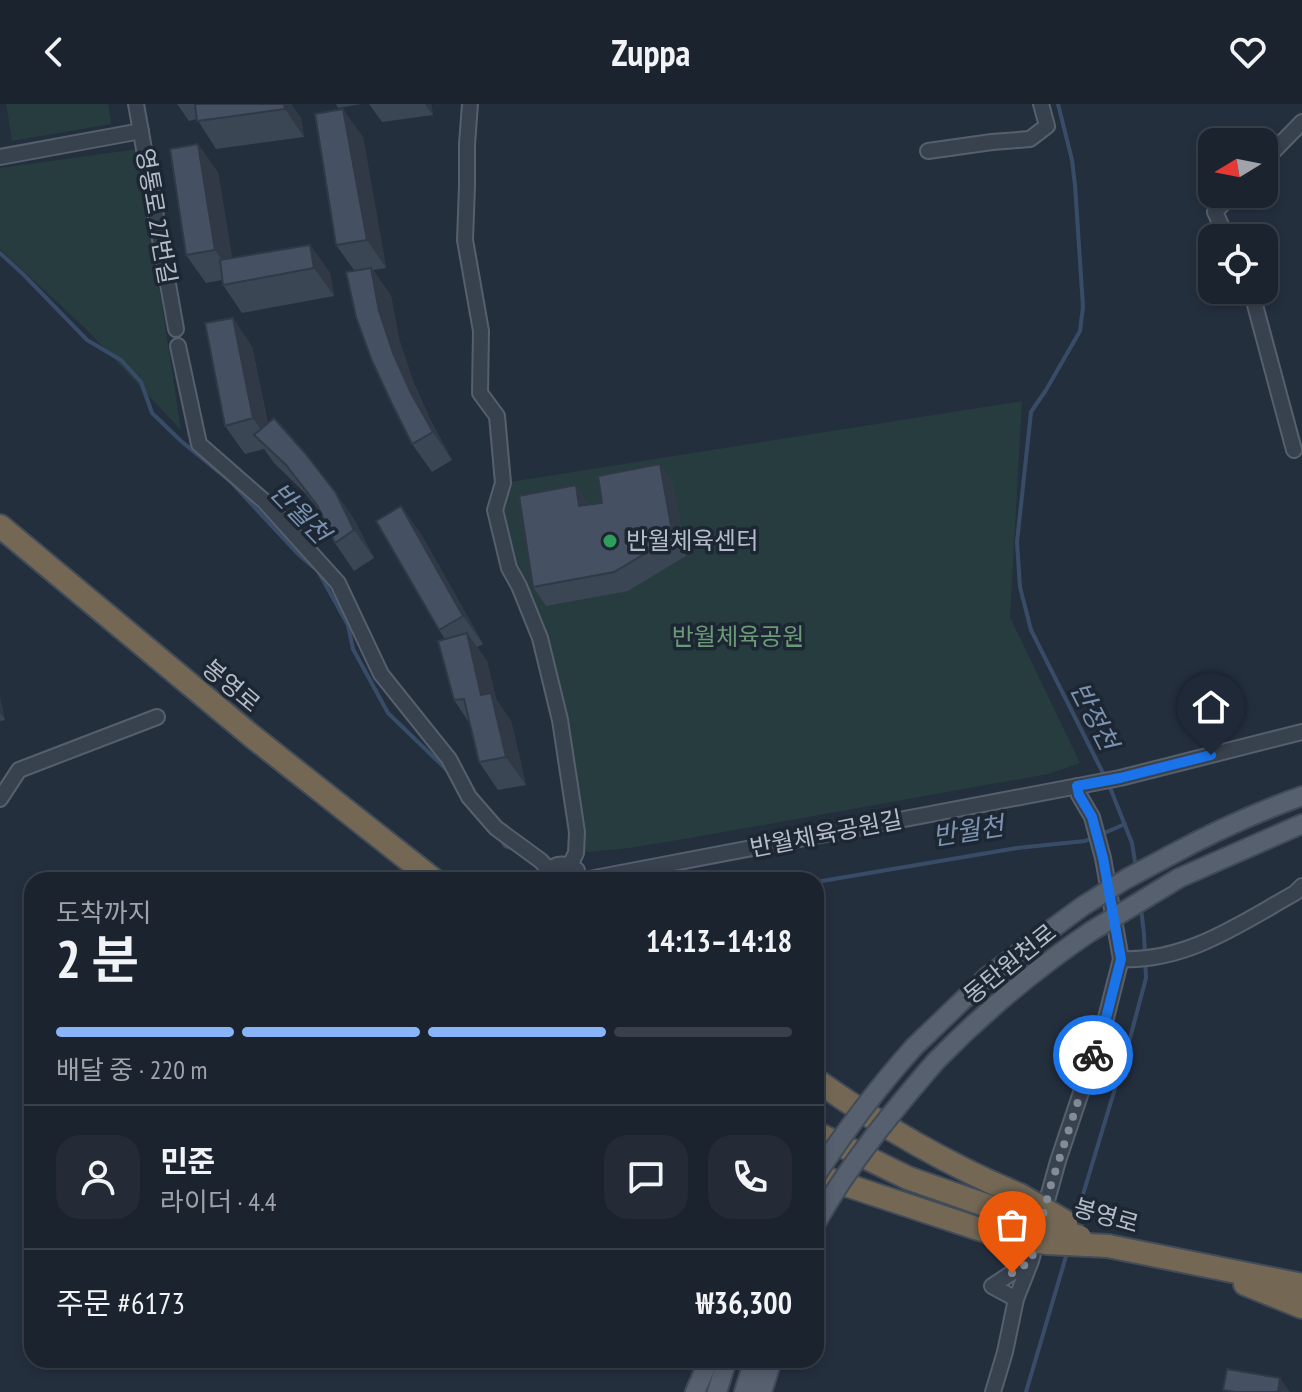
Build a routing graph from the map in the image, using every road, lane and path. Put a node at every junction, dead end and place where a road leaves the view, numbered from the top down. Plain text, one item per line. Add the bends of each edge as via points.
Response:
1 (136, 104) edge
2 (470, 104) edge
3 (1041, 104) edge
4 (1302, 122) edge
5 (141, 131) junction
6 (1278, 147) edge
7 (928, 151) dead end
8 (0, 157) edge
9 (1255, 304) edge
10 (176, 329) dead end
11 (178, 346) dead end
12 (1294, 450) dead end
13 (0, 526) edge
14 (157, 717) dead end
15 (1302, 732) edge
16 (1081, 785) junction
17 (1302, 796) edge
18 (0, 799) edge
19 (1302, 824) edge
20 (570, 865) junction
21 (424, 872) edge
22 (544, 872) edge
23 (549, 872) edge
24 (580, 872) edge
25 (626, 872) edge
26 (1302, 886) edge
27 (1125, 959) junction
28 (824, 1086) edge
29 (824, 1137) edge
30 (824, 1163) edge
31 (824, 1178) edge
32 (1014, 1204) junction
33 (824, 1210) edge
34 (1108, 1246) junction
35 (1031, 1261) junction
36 (1195, 1265) junction
37 (1302, 1285) edge
38 (1016, 1299) junction
39 (1302, 1307) edge
40 (706, 1368) edge
41 (724, 1368) edge
42 (752, 1368) edge
43 (770, 1368) edge
44 (695, 1392) edge
45 (717, 1392) edge
46 (744, 1392) edge
47 (762, 1392) edge
48 (993, 1392) edge

1 - 5 street, 영통로 27번길
2 - 20 street via 465,240 481,331 480,393 497,416 503,483 495,510 509,568 540,638 560,720 577,832
3 - 7 street via 1047,126 1030,139
4 - 6 street
5 - 8 street
5 - 10 street, 영통로 27번길
9 - 12 street
11 - 22 street via 199,444 264,501 338,583 381,674 449,759 469,797 496,828 541,861
13 - 21 highway, 봉영로
14 - 18 street via 19,770
15 - 16 street, 반월체육공원길
16 - 25 street, 반월체육공원길
16 - 27 street via 1079,795 1094,823
17 - 30 main road, 동탄원천로, bridge via 1205,837 1126,879 989,975 884,1080
19 - 33 main road, 동탄원천로, bridge via 1179,878 1048,961 936,1061 851,1167
20 - 23 street via 558,864
20 - 24 street
26 - 27 street via 1212,940 1159,958
27 - 35 street
28 - 32 highway
29 - 32 highway via 908,1178
31 - 34 highway, bridge via 1000,1236
32 - 34 highway, bridge
34 - 36 highway, 봉영로
35 - 38 street
35 - 38 street via 992,1286
36 - 37 highway, 봉영로
36 - 39 highway
38 - 48 street
40 - 44 main road
41 - 45 main road
42 - 46 main road
43 - 47 main road

